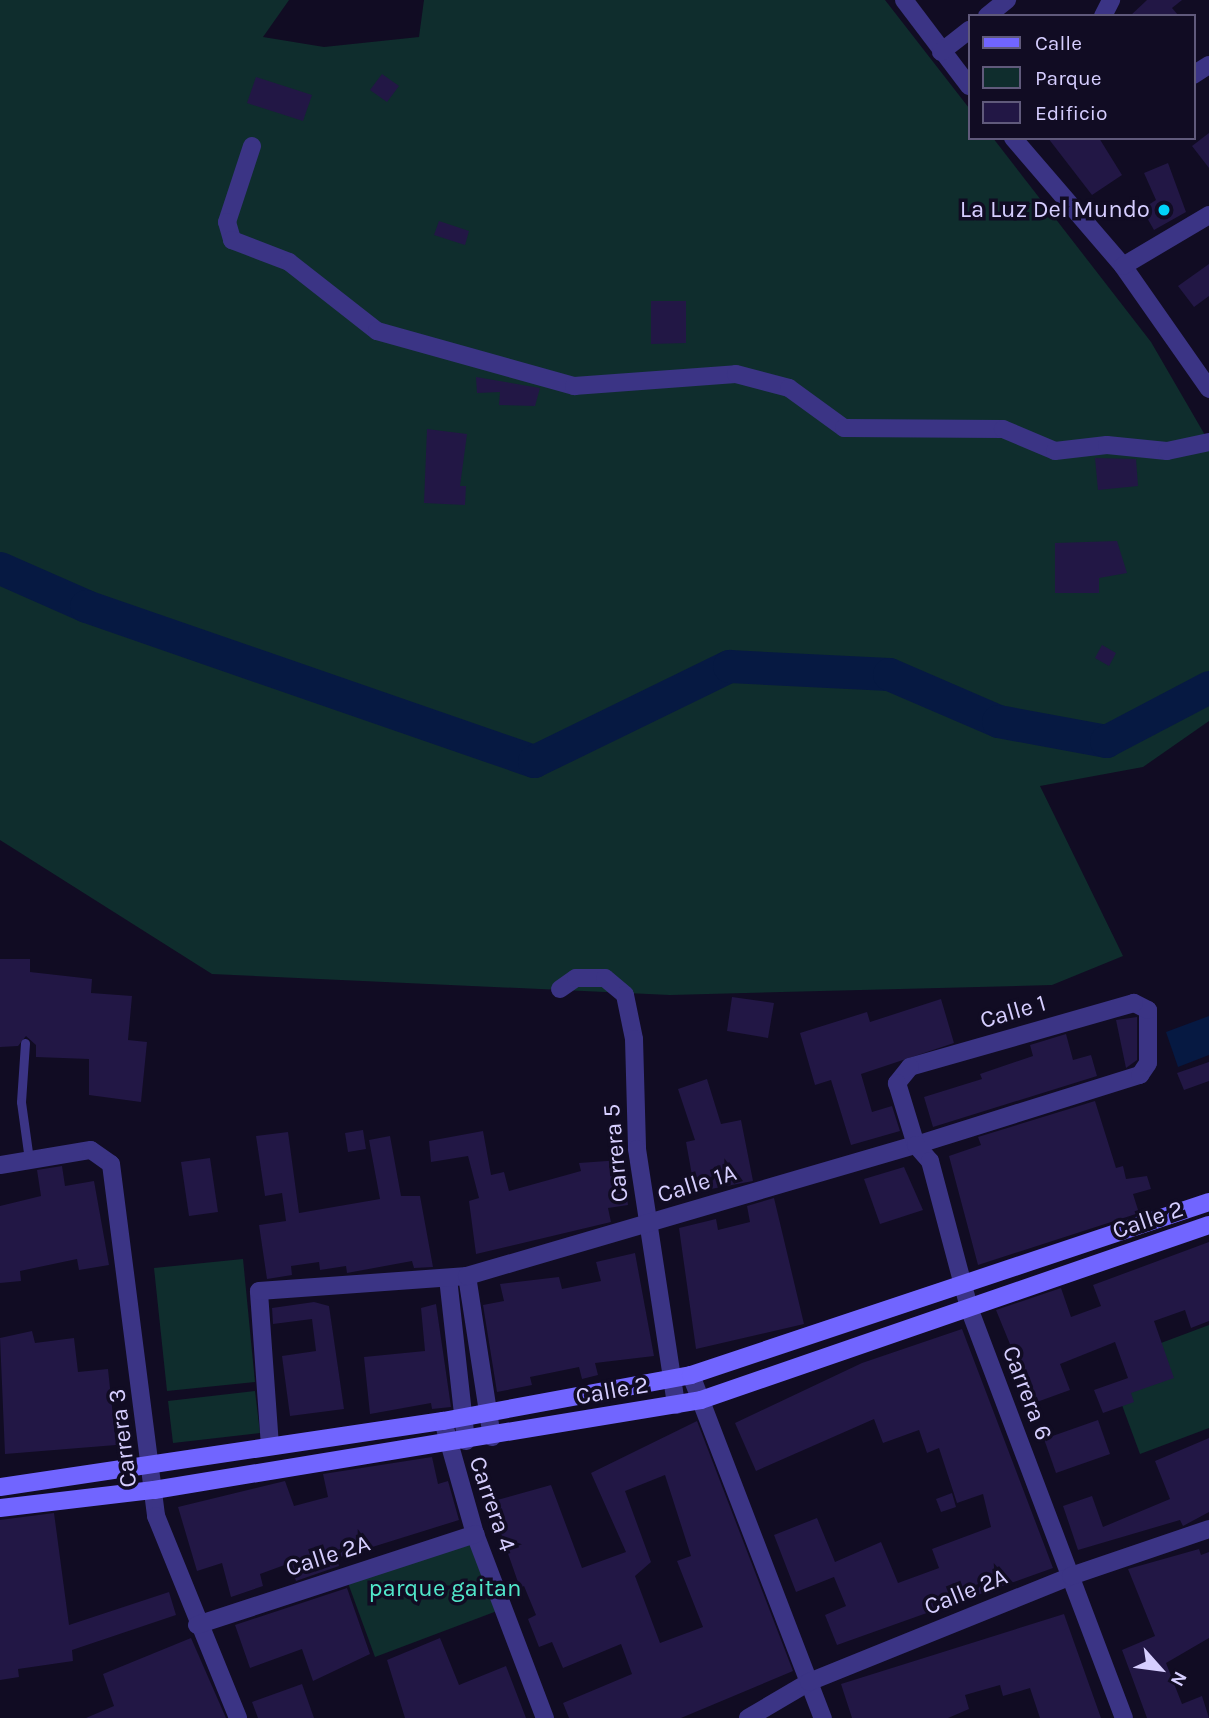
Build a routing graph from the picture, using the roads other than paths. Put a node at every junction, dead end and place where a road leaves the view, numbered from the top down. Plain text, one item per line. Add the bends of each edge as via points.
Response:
1 (904, 0) edge
2 (1007, 0) edge
3 (990, 14) edge
4 (968, 31) edge
5 (941, 52) junction
6 (968, 85) edge
7 (1015, 140) edge
8 (252, 146) dead end
9 (1209, 215) edge
10 (1123, 266) junction
11 (1203, 361) edge
12 (1209, 389) edge
13 (1209, 442) edge
14 (560, 989) dead end
15 (1148, 1010) joint
16 (25, 1043) dead end
17 (897, 1083) joint
18 (916, 1145) junction
19 (29, 1160) junction
20 (0, 1165) edge
21 (1209, 1202) edge
22 (647, 1225) junction
23 (1209, 1225) edge
24 (467, 1276) junction
25 (448, 1278) junction
26 (962, 1287) junction
27 (969, 1308) junction
28 (691, 1375) junction
29 (670, 1380) junction
30 (701, 1400) junction
31 (676, 1405) junction
32 (488, 1413) junction
33 (466, 1417) junction
34 (443, 1421) junction
35 (492, 1437) junction
36 (466, 1441) junction
37 (447, 1445) junction
38 (270, 1446) junction
39 (153, 1462) junction
40 (0, 1487) edge
41 (154, 1490) junction
42 (0, 1508) edge
43 (1209, 1529) edge
44 (475, 1534) junction
45 (1071, 1576) junction
46 (197, 1625) junction
47 (809, 1682) junction
48 (238, 1718) edge
49 (545, 1718) edge
50 (748, 1718) edge
51 (823, 1718) edge
52 (1124, 1718) edge

1 - 5 street
2 - 3 street
4 - 5 street
5 - 6 street
7 - 10 street
8 - 13 street via 227,222 232,240 289,262 377,331 575,386 736,374 789,388 844,428 1003,429 1055,451 1107,445 1167,451
9 - 10 street
10 - 11 street
11 - 12 street
14 - 22 street, Carrera 5 via 576,978 605,978 625,995
15 - 17 street, Calle 1 via 1134,1003 937,1059 910,1067
15 - 18 street, Calle 1A via 1148,1063 1140,1075
16 - 19 lane via 21,1102
17 - 18 street, Carrera 6
18 - 22 street, Calle 1A
18 - 26 street, Carrera 6 via 930,1161
19 - 20 street
19 - 39 street, Carrera 3 via 91,1150 111,1164
21 - 26 main road, Calle 2
22 - 24 street, Calle 1A
22 - 29 street, Carrera 5
23 - 27 main road, Calle 2
24 - 25 street, Calle 1A
24 - 32 street, Carrera 4
25 - 33 street, Carrera 4
25 - 38 street, Calle 1A via 259,1291
26 - 27 street, Carrera 6
26 - 28 main road, Calle 2
27 - 30 main road, Calle 2
27 - 45 street, Carrera 6
28 - 29 main road, Calle 2
28 - 30 street
29 - 31 street, Carrera 5
29 - 32 main road, Calle 2
30 - 31 main road, Calle 2
30 - 47 street
31 - 35 main road, Calle 2
32 - 33 main road, Calle 2
32 - 35 street, Carrera 4
33 - 34 main road, Calle 2
33 - 36 street, Carrera 4
34 - 37 street, Carrera 4
34 - 38 main road, Calle 2
35 - 36 main road, Calle 2
36 - 37 main road, Calle 2
37 - 41 main road, Calle 2
37 - 44 street, Carrera 4
38 - 39 main road, Calle 2
39 - 40 main road, Calle 2
39 - 41 street, Carrera 3
41 - 42 main road, Calle 2
41 - 46 street, Carrera 3 via 156,1516
43 - 45 street, Calle 2A
44 - 46 street, Calle 2A
44 - 49 street, Carrera 4
45 - 47 street, Calle 2A
45 - 52 street, Carrera 6
46 - 48 street, Carrera 3
47 - 50 street, Calle 2A
47 - 51 street

